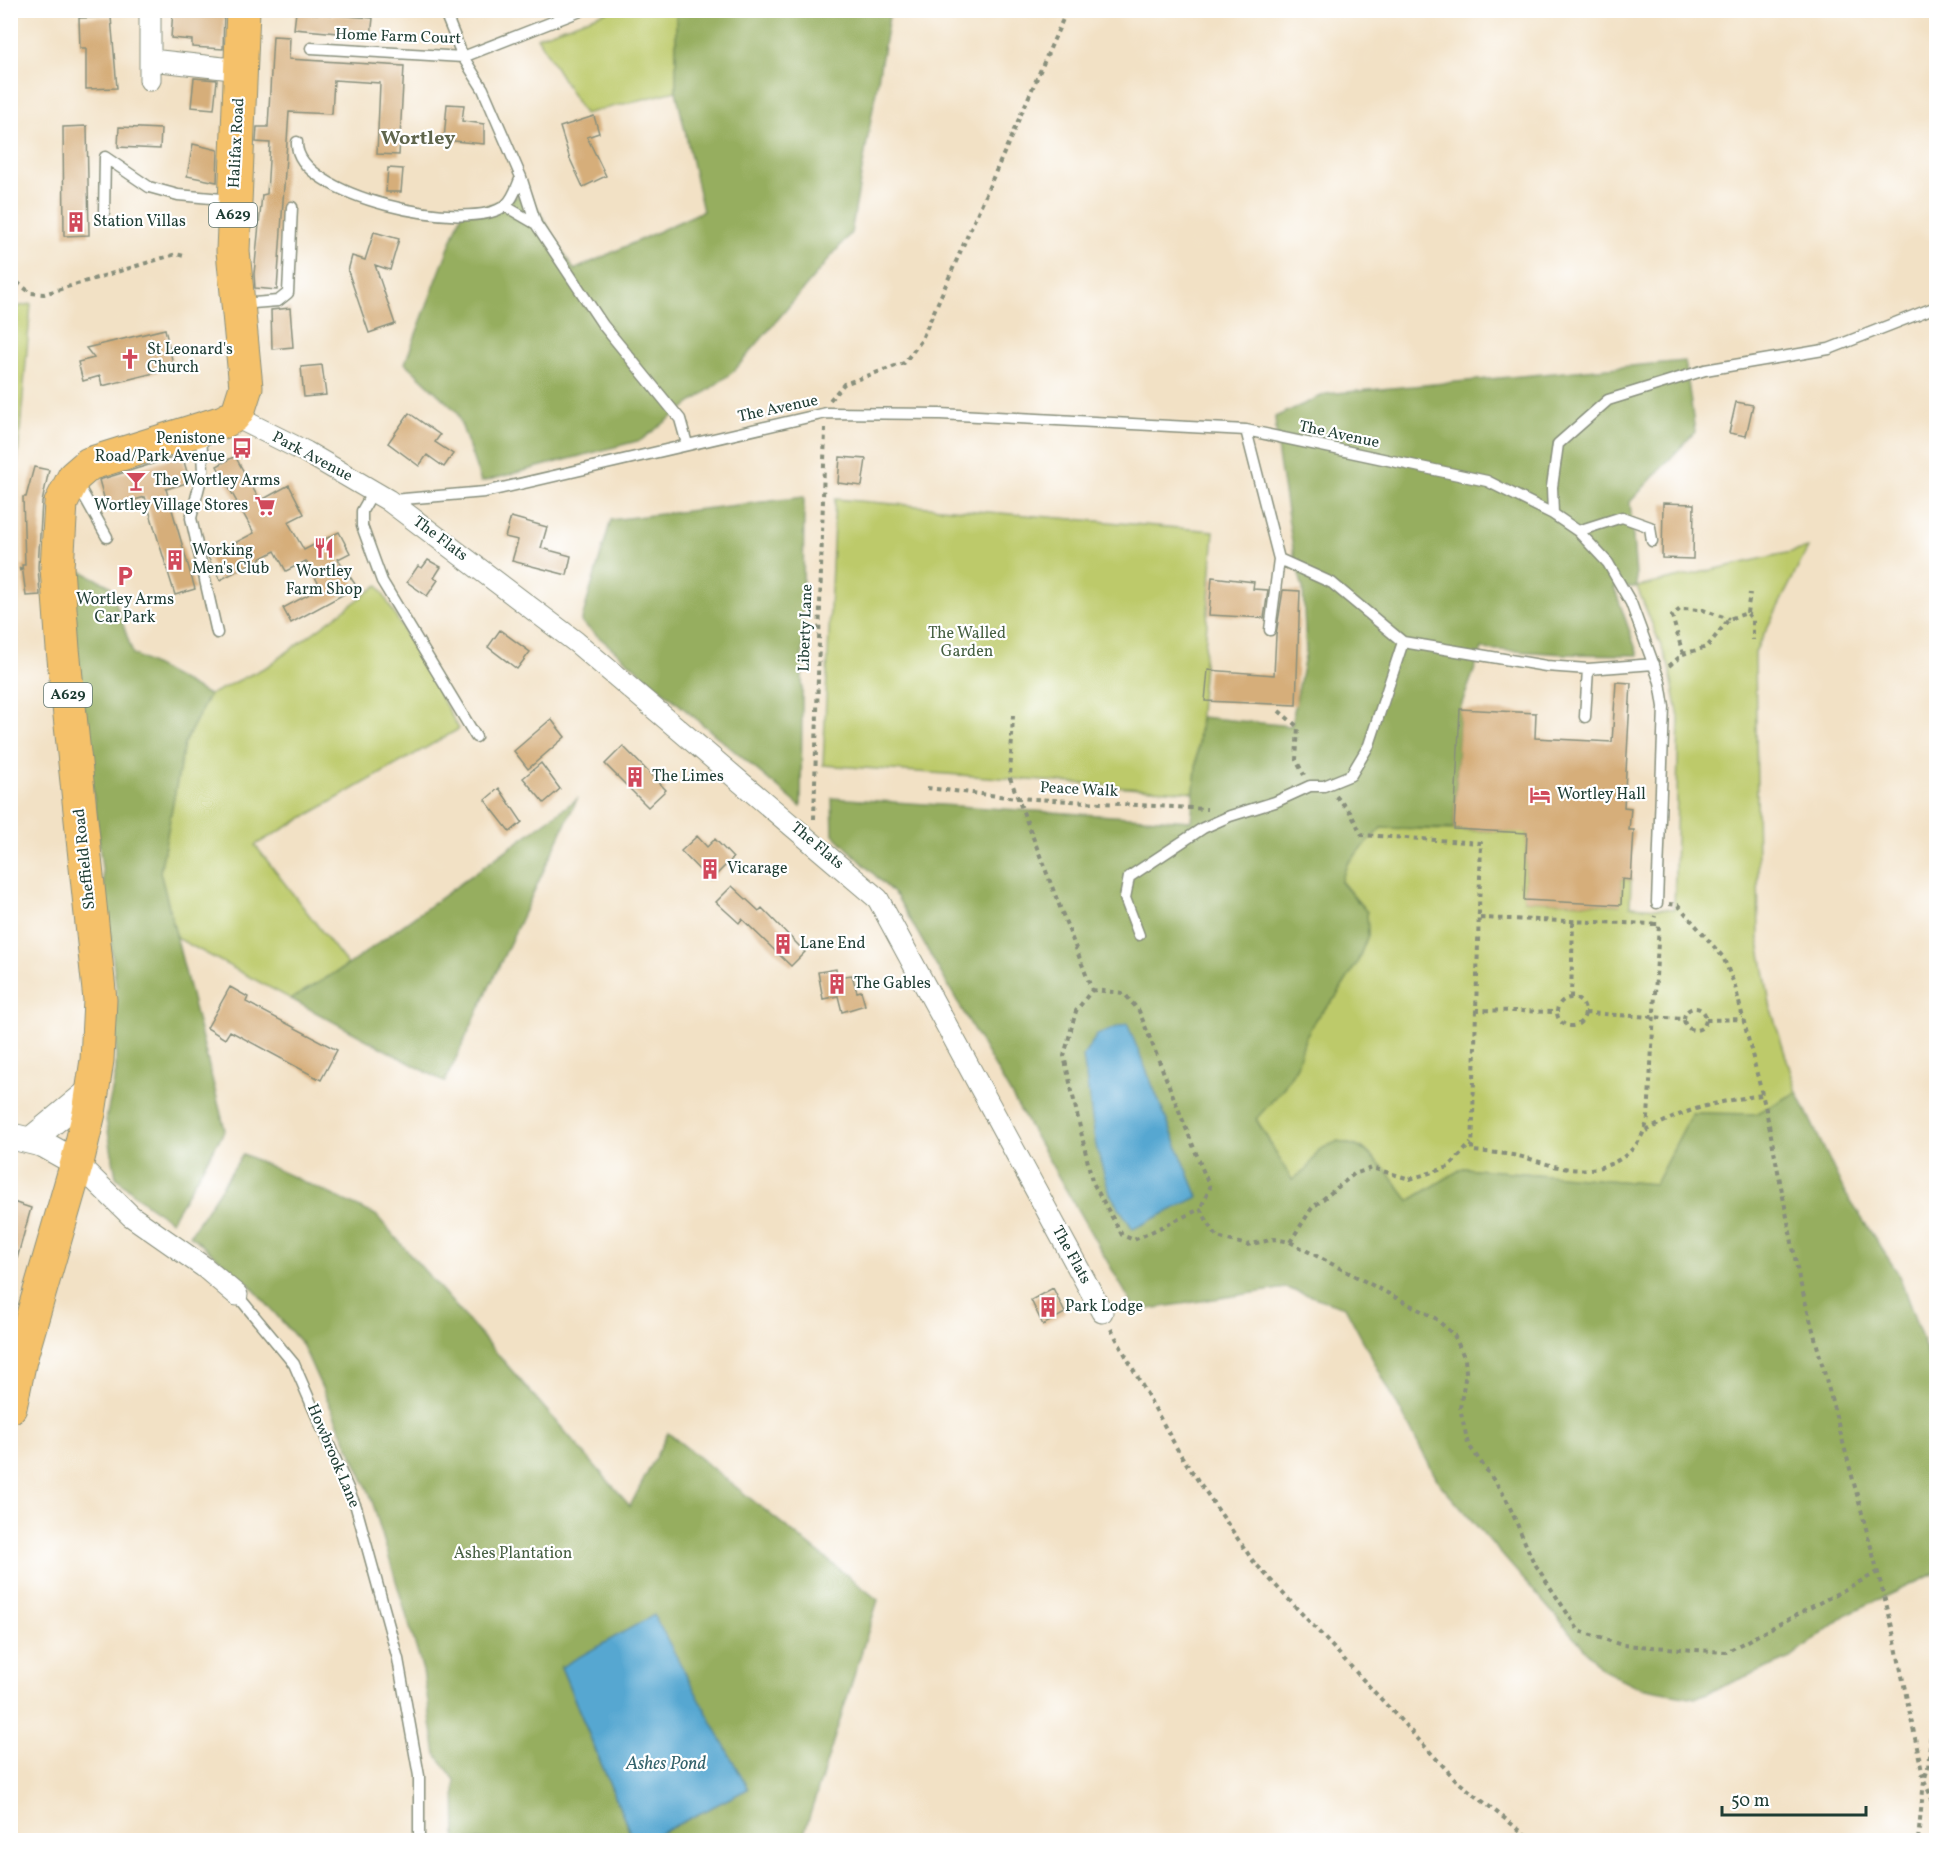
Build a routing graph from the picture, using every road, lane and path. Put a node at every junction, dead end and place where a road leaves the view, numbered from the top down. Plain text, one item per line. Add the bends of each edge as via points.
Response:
1 (150, 10) edge
2 (243, 10) edge
3 (444, 10) edge
4 (583, 10) edge
5 (1067, 10) edge
6 (311, 48) dead end
7 (463, 57) junction
8 (241, 70) junction
9 (297, 141) dead end
10 (521, 177) junction
11 (234, 200) junction
12 (505, 206) junction
13 (292, 207) dead end
14 (104, 214) dead end
15 (536, 224) junction
16 (184, 256) dead end
17 (10, 277) edge
18 (238, 304) junction
19 (1936, 307) edge
20 (826, 413) junction
21 (234, 416) junction
22 (201, 430) junction
23 (1245, 430) junction
24 (687, 444) junction
25 (74, 477) junction
26 (382, 495) junction
27 (1552, 514) junction
28 (1578, 531) junction
29 (107, 537) dead end
30 (1652, 541) dead end
31 (1279, 559) junction
32 (23, 569) dead end
33 (10, 571) edge
34 (1750, 593) dead end
35 (1747, 613) junction
36 (1729, 619) junction
37 (1270, 630) dead end
38 (217, 633) dead end
39 (1753, 640) dead end
40 (1403, 642) junction
41 (1683, 654) junction
42 (1657, 667) junction
43 (1588, 669) junction
44 (1279, 711) dead end
45 (1013, 715) dead end
46 (1585, 717) dead end
47 (476, 737) dead end
48 (1310, 786) junction
49 (1324, 786) junction
50 (927, 788) dead end
51 (1017, 798) junction
52 (1230, 816) junction
53 (814, 844) junction
54 (1657, 903) junction
55 (1480, 918) junction
56 (1573, 922) junction
57 (1653, 924) junction
58 (1139, 935) dead end
59 (1092, 990) junction
60 (1571, 998) junction
61 (1476, 1010) junction
62 (1556, 1012) junction
63 (1585, 1013) junction
64 (1655, 1017) junction
65 (1684, 1019) junction
66 (1743, 1019) junction
67 (1706, 1020) junction
68 (94, 1088) junction
69 (1762, 1095) junction
70 (1645, 1131) junction
71 (21, 1138) edge
72 (1472, 1142) junction
73 (77, 1163) junction
74 (1200, 1209) junction
75 (1290, 1242) junction
76 (237, 1295) joint
77 (1102, 1312) joint
78 (10, 1407) edge
79 (1878, 1572) junction
80 (1936, 1674) edge
81 (1924, 1781) junction
82 (1936, 1818) edge
83 (419, 1840) edge
84 (1532, 1840) edge
85 (1918, 1840) edge

1 - 8 street via 151,70
2 - 8 highway, Halifax Road / A629
3 - 7 lane
4 - 7 lane, Home Farm Court
5 - 20 path via 921,341 904,363 844,384 831,396
6 - 7 lane, Home Farm Court
7 - 10 lane via 483,89
8 - 11 highway, Halifax Road / A629
9 - 12 lane via 303,162 364,199 395,208 468,215
10 - 12 lane
10 - 15 lane
11 - 14 lane via 178,195 149,187 105,157
11 - 18 highway, Halifax Road / A629
12 - 15 lane
13 - 18 lane via 288,293 278,301
15 - 24 lane via 603,325 680,419
16 - 17 path via 176,254 44,294 31,293
18 - 21 highway, Halifax Road / A629 via 246,387
19 - 27 lane via 1829,349 1705,370 1608,400 1558,444
20 - 23 lane, The Avenue via 940,414
20 - 24 lane, The Avenue
20 - 53 path, Liberty Lane
21 - 22 highway
21 - 26 street, Park Avenue
22 - 25 highway via 89,464
22 - 38 lane via 203,471 191,518
23 - 27 lane, The Avenue via 1486,481
23 - 31 lane
24 - 26 lane, The Avenue via 485,492
25 - 29 lane
25 - 68 highway, Sheffield Road / A629 via 61,503 57,568 100,1000
26 - 47 lane via 362,512 362,526 382,581
26 - 53 street, The Flats via 576,642
27 - 28 lane, The Avenue
28 - 30 lane via 1622,517 1650,527
28 - 42 lane, The Avenue via 1608,562 1631,603
31 - 37 lane
31 - 40 lane via 1332,583
32 - 33 path
34 - 35 path
35 - 36 path
35 - 39 path via 1753,620
36 - 41 path via 1707,647
36 - 41 path via 1703,610 1680,609 1672,616
40 - 43 lane via 1546,666
40 - 49 lane via 1369,745 1352,775
41 - 42 path via 1675,663
42 - 43 lane
42 - 54 lane, The Avenue via 1664,707
43 - 46 lane
44 - 48 path via 1298,728 1296,760
45 - 51 path via 1010,778
48 - 49 lane
48 - 52 lane
49 - 55 path via 1350,812 1362,835 1481,843
50 - 51 path, Peace Walk
51 - 52 path, Peace Walk via 1207,809
51 - 59 path
52 - 58 lane via 1203,828 1129,877 1125,898
53 - 77 street, The Flats via 878,899
54 - 57 path
54 - 66 path via 1678,905 1723,957
55 - 56 path
55 - 61 path
56 - 57 path
56 - 60 path
57 - 64 path via 1659,924
59 - 74 path via 1124,993 1139,1011 1210,1188
59 - 74 path via 1076,1011 1064,1056 1092,1181 1122,1235 1134,1240
60 - 62 path via 1561,1002
60 - 63 path via 1580,1001
61 - 62 path
61 - 72 path
62 - 63 path via 1563,1025 1573,1027
63 - 64 path
64 - 65 path
64 - 70 path
65 - 67 path via 1688,1027 1696,1030
65 - 67 path via 1689,1010 1697,1008
66 - 67 path
66 - 69 path
68 - 71 street
68 - 73 highway, Sheffield Road / A629
69 - 70 path via 1703,1104
69 - 79 path via 1799,1278
70 - 72 path via 1629,1154 1607,1166 1592,1168 1563,1168 1499,1152 1472,1151
71 - 73 street
72 - 75 path via 1449,1167 1410,1179 1372,1168 1354,1174 1312,1208
73 - 76 street, Howbrook Lane via 131,1216
73 - 78 highway, Sheffield Road / A629
74 - 75 path via 1217,1237 1247,1245 1275,1239
75 - 79 path via 1435,1318 1454,1335 1465,1359 1460,1408 1468,1444 1505,1496 1533,1562 1580,1631 1622,1645 1726,1652
76 - 83 lane, Howbrook Lane via 294,1364 356,1507 398,1659 419,1776
77 - 84 path via 1180,1454 1253,1561 1457,1781
79 - 81 path
80 - 81 path
81 - 82 path
81 - 85 path

